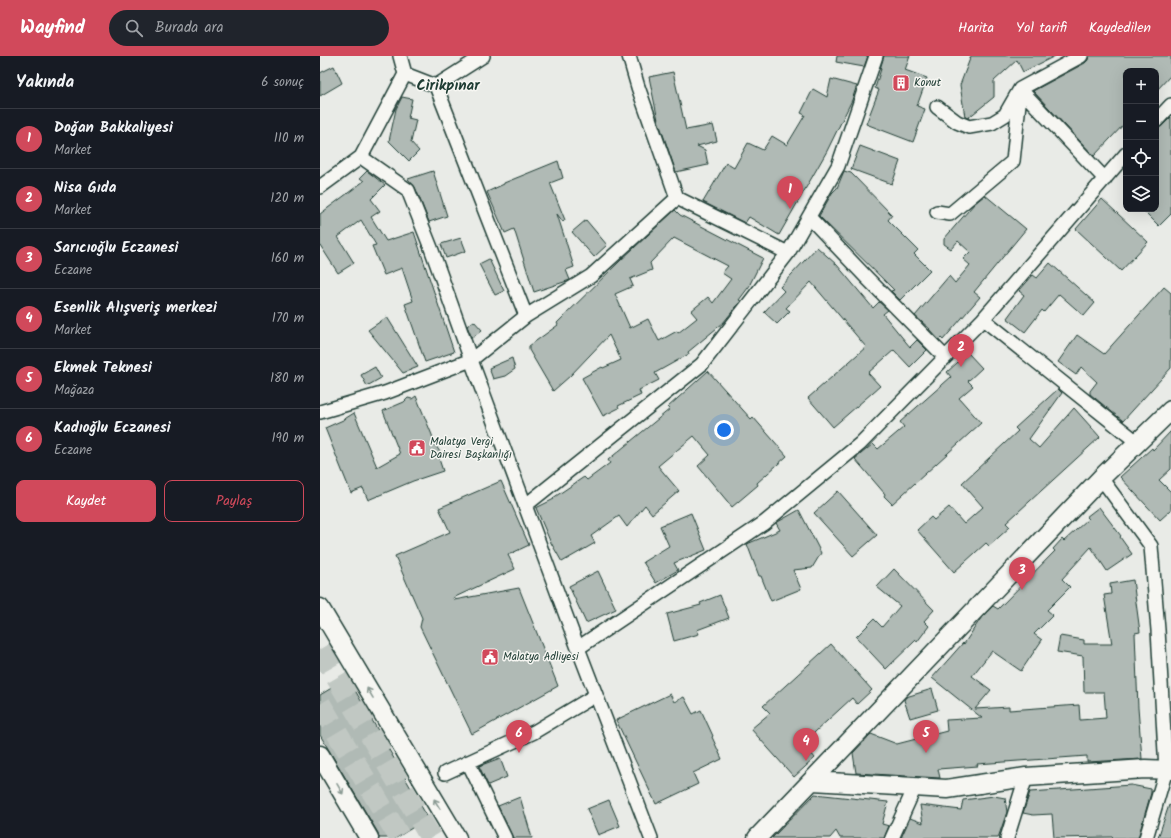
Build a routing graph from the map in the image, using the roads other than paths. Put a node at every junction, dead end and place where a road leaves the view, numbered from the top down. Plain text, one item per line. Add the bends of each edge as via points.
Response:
1 (400, 56) edge
2 (483, 56) edge
3 (629, 56) edge
4 (876, 56) edge
5 (1081, 56) edge
6 (405, 74) junction
7 (436, 86) junction
8 (1020, 89) junction
9 (1171, 105) edge
10 (937, 107) dead end
11 (1159, 119) edge
12 (360, 157) junction
13 (1123, 158) edge
14 (1105, 179) junction
15 (320, 187) edge
16 (677, 198) junction
17 (937, 212) dead end
18 (809, 217) junction
19 (788, 253) junction
20 (526, 316) junction
21 (983, 319) junction
22 (945, 357) junction
23 (471, 360) junction
24 (1171, 410) edge
25 (320, 412) edge
26 (1137, 442) junction
27 (1101, 478) junction
28 (526, 505) junction
29 (320, 608) edge
30 (578, 648) junction
31 (596, 695) junction
32 (320, 755) edge
33 (468, 762) junction
34 (1168, 770) edge
35 (445, 773) dead end
36 (1026, 777) junction
37 (813, 781) junction
38 (915, 787) junction
39 (369, 838) edge
40 (457, 838) edge
41 (505, 838) edge
42 (651, 838) edge
43 (757, 838) edge
44 (892, 838) edge
45 (1007, 838) edge
46 (1146, 838) edge

1 - 6 street
2 - 7 street
3 - 16 street
4 - 18 street via 838,166
5 - 8 street
6 - 7 street
6 - 12 street
7 - 20 street
8 - 10 street via 1005,115 992,123 969,127
8 - 14 street
8 - 17 street via 1013,161 950,214
9 - 11 street
12 - 15 street
12 - 23 street via 408,190
13 - 14 street
14 - 21 street
16 - 19 street
16 - 20 street via 591,276
18 - 19 street
18 - 22 street
19 - 28 street via 702,364
20 - 23 street
21 - 22 street
21 - 26 street
22 - 30 street via 860,444 764,523
23 - 25 street via 385,393
23 - 28 street
24 - 26 main road
26 - 27 main road
27 - 34 street via 1151,546
27 - 37 main road
28 - 30 street
40 -> 29 main road
30 - 31 street
31 - 33 street via 534,732
31 - 42 street
32 -> 39 main road
33 - 35 street
33 - 41 street
34 - 36 main road via 1145,769
34 - 46 street
36 - 38 main road via 947,788
36 - 45 street
37 - 38 main road
37 - 43 main road
38 - 44 street

